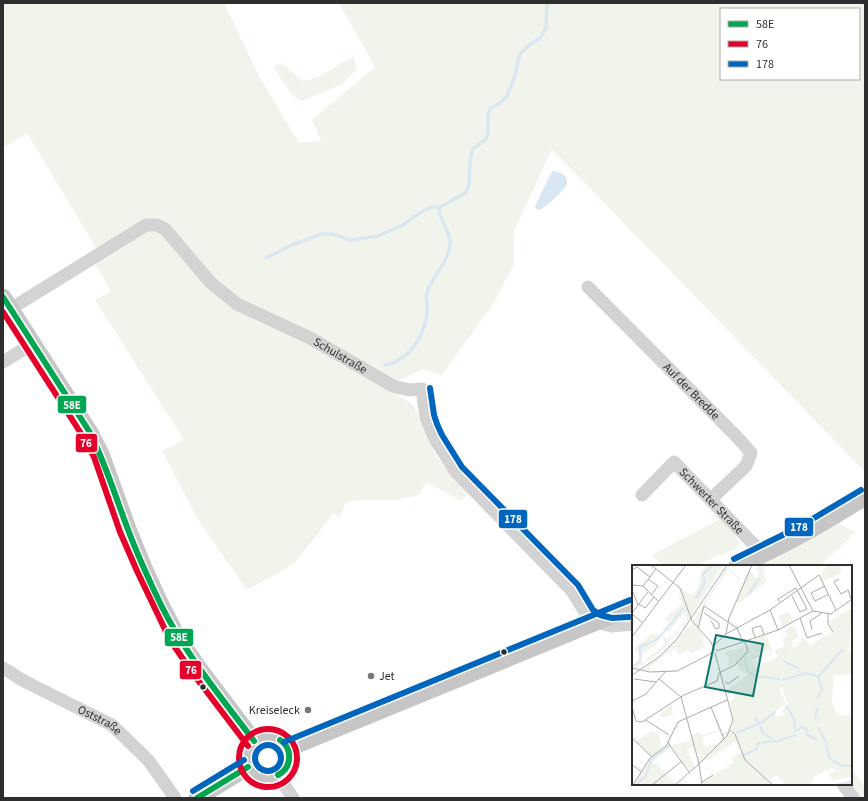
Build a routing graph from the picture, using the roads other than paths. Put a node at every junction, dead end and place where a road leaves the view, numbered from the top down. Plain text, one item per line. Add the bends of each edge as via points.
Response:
1 (588, 287) dead end
2 (3, 297) edge
3 (20, 303) dead end
4 (30, 340) junction
5 (3, 362) edge
6 (642, 495) dead end
7 (865, 497) edge
8 (711, 499) junction
9 (764, 554) junction
10 (739, 565) edge
11 (632, 607) edge
12 (596, 622) junction
13 (632, 624) edge
14 (3, 668) edge
15 (254, 741) junction
16 (287, 749) junction
17 (248, 767) junction
18 (278, 776) junction
19 (844, 785) edge
20 (175, 798) edge
21 (196, 798) edge
22 (293, 798) edge
23 (853, 798) edge

1 - 8 street, Auf der Bredde via 751,453 746,466
2 - 4 main road
3 - 12 street, Schulstraße via 146,225 157,225 165,229 211,282 238,304 310,338 393,386 409,390 422,389 430,427 456,472 572,592 587,615
4 - 5 street via 24,349
4 - 15 main road via 101,454 144,568 178,636 200,670
6 - 8 street, Schwerter Straße via 674,462
7 - 9 main road
8 - 9 street, Schwerter Straße
9 - 10 main road
11 - 12 main road
12 - 13 street via 611,626
12 - 16 main road
14 - 20 street, Oststraße via 112,725 149,761
15 - 16 main road via 270,736 282,741
15 - 17 main road via 246,754
16 - 18 main road via 287,767
17 - 18 main road via 258,777 272,779
17 - 21 main road
18 - 22 street
19 - 23 street

